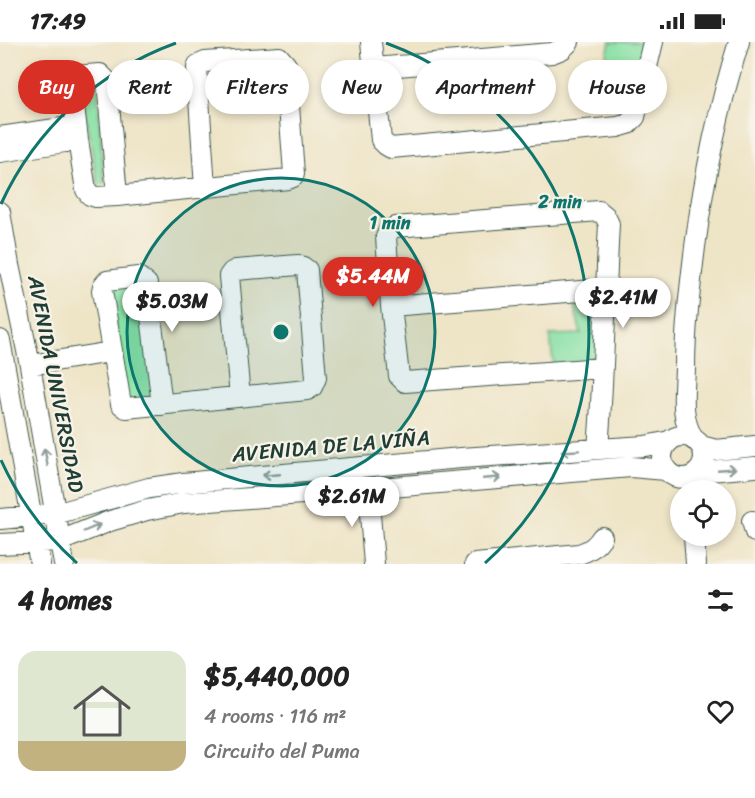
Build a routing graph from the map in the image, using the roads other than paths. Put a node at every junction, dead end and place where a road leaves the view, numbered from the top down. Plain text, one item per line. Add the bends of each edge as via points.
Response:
1 (371, 42) edge
2 (569, 42) edge
3 (653, 42) edge
4 (733, 44) edge
5 (373, 60) edge
6 (403, 66) edge
7 (378, 114) edge
8 (77, 133) junction
9 (0, 137) edge
10 (0, 152) edge
11 (205, 188) junction
12 (117, 196) junction
13 (0, 212) edge
14 (4, 265) edge
15 (606, 289) junction
16 (391, 306) junction
17 (0, 340) edge
18 (111, 352) junction
19 (30, 365) junction
20 (602, 368) junction
21 (240, 397) junction
22 (162, 405) junction
23 (684, 414) junction
24 (672, 440) junction
25 (698, 443) junction
26 (755, 446) edge
27 (598, 449) junction
28 (461, 458) junction
29 (755, 467) edge
30 (307, 472) junction
31 (685, 479) edge
32 (463, 481) junction
33 (368, 489) junction
34 (308, 494) junction
35 (55, 514) junction
36 (32, 517) junction
37 (0, 519) edge
38 (602, 537) dead end
39 (36, 542) junction
40 (60, 542) junction
41 (0, 544) edge
42 (695, 546) edge
43 (40, 564) edge
44 (64, 564) edge
45 (374, 564) edge
46 (475, 564) edge
47 (696, 564) edge

1 - 5 street
2 - 6 street via 552,53
3 - 7 street via 635,117 618,127 391,148 381,140
4 - 23 street via 702,192 686,324
8 - 9 street
8 - 10 street
8 - 12 street via 86,190 96,197
8 - 12 street via 71,80 77,75 100,74 107,81
11 - 11 street via 288,179 294,174 286,65 279,57 198,65
11 - 12 street
13 - 14 street, AVENIDA UNIVERSIDAD
14 - 19 street, AVENIDA UNIVERSIDAD
15 - 16 street
15 - 16 street via 609,224 599,211 395,227 386,237
15 - 20 street
16 - 20 street via 399,376 405,382
17 - 36 street
18 - 19 street
18 - 22 street via 121,404 126,408
18 - 22 street via 103,286 138,277 147,284
35 -> 19 street, AVENIDA UNIVERSIDAD
20 - 27 street
21 - 21 street via 306,390 316,378 307,270 303,267 236,270 229,276
21 - 22 street
23 - 24 street
23 - 25 street via 689,432
24 - 25 street via 684,437
24 - 27 street, AVENIDA DE LA VIÑA
24 - 31 street via 666,445 662,460
25 - 26 street via 716,450
25 - 31 street via 704,459
27 -> 28 street, AVENIDA DE LA VIÑA
28 - 30 street, AVENIDA DE LA VIÑA
28 - 32 street
31 -> 29 street
30 - 34 street
30 -> 35 street, AVENIDA DE LA VIÑA via 149,488
32 -> 31 street via 631,467
32 - 33 street
33 - 34 street
33 - 45 street
40 -> 34 street via 110,520 147,510 184,503
35 - 36 street, AVENIDA DE LA VIÑA
35 - 40 street, AVENIDA UNIVERSIDAD
36 - 37 street, AVENIDA DE LA VIÑA
36 - 39 street
38 - 46 street via 588,552 579,554
39 - 40 street
39 - 41 street
39 - 43 street
40 - 44 street, AVENIDA UNIVERSIDAD
42 - 47 street

